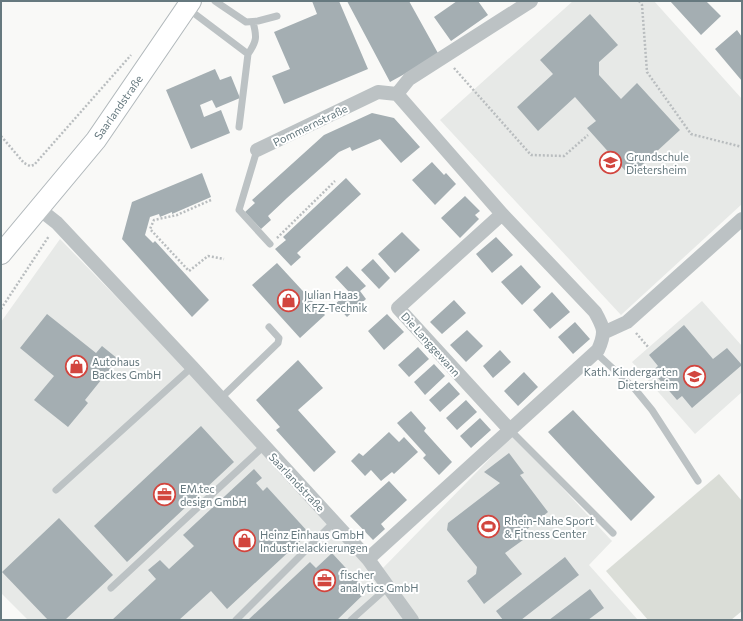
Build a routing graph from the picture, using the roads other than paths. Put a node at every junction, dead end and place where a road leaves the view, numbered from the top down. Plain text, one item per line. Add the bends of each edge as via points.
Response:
1 (215, 1) edge
2 (531, 1) edge
3 (189, 4) edge
4 (514, 6) edge
5 (277, 16) dead end
6 (253, 22) junction
7 (248, 54) junction
8 (397, 94) junction
9 (239, 127) dead end
10 (257, 150) joint
11 (38, 208) junction
12 (502, 214) junction
13 (742, 219) edge
14 (270, 244) road end
15 (3, 251) edge
16 (269, 327) dead end
17 (603, 333) junction
18 (596, 352) junction
19 (192, 367) junction
20 (221, 398) junction
21 (510, 430) junction
22 (264, 446) junction
23 (698, 480) dead end
24 (56, 490) dead end
25 (334, 522) junction
26 (613, 533) dead end
27 (368, 559) junction
28 (388, 586) junction
29 (110, 588) dead end
30 (236, 620) edge
31 (351, 620) edge
32 (412, 620) edge

1 - 6 lane via 242,20
2 - 4 street
3 - 7 lane
3 - 11 main road, Saarlandstraße via 96,140
4 - 8 street via 409,79
5 - 6 lane
6 - 7 lane via 257,38
7 - 9 lane
8 - 10 street, Pommernstraße via 378,92
8 - 12 street
10 - 14 lane, Pommernstraße via 240,210
11 - 15 main road, Saarlandstraße
11 - 19 street, Saarlandstraße via 57,224
12 - 17 street via 595,312 603,327
12 - 21 street, Die Langgewann via 398,308
13 - 17 street via 627,322
16 - 20 lane via 278,338 278,343
17 - 18 street via 603,339
18 - 21 street
18 - 23 lane via 634,388 652,410
19 - 20 street, Saarlandstraße
19 - 24 lane
20 - 22 street, Saarlandstraße
21 - 26 lane, Die Langgewann
21 - 27 street
22 - 25 street, Saarlandstraße
22 - 29 lane
25 - 27 street, Saarlandstraße
25 - 30 lane
27 - 28 street, Saarlandstraße
28 - 31 lane
28 - 32 street, Saarlandstraße

